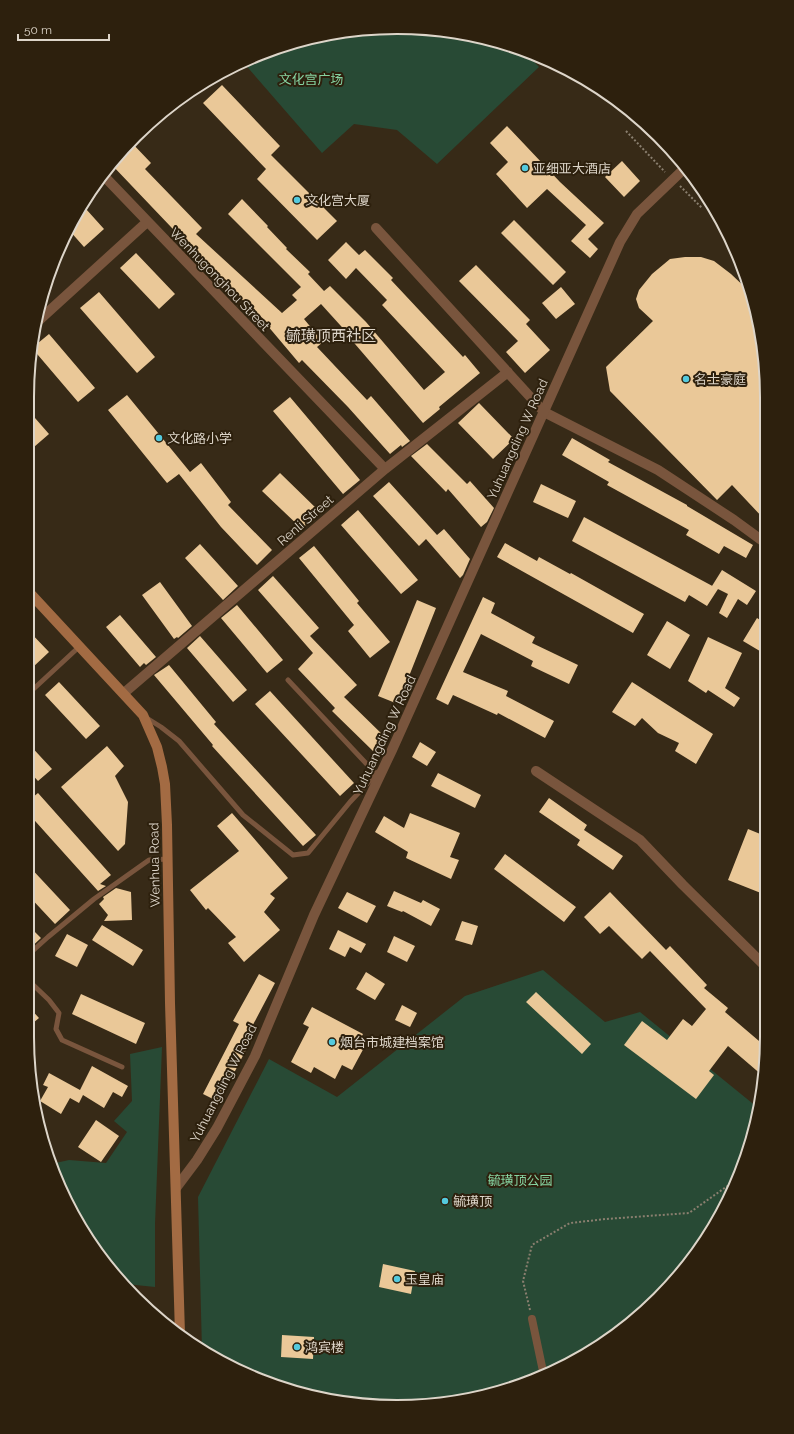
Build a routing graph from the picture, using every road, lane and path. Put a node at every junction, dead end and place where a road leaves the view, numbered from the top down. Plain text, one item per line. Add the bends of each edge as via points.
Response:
1 (626, 131) dead end
2 (681, 172) edge
3 (670, 177) dead end
4 (107, 179) edge
5 (675, 182) dead end
6 (702, 208) dead end
7 (147, 222) junction
8 (376, 228) dead end
9 (43, 315) edge
10 (508, 372) junction
11 (544, 412) junction
12 (385, 469) junction
13 (760, 539) edge
14 (34, 597) edge
15 (80, 646) junction
16 (288, 680) dead end
17 (34, 689) edge
18 (124, 693) junction
19 (143, 715) junction
20 (392, 750) junction
21 (536, 771) dead end
22 (376, 774) junction
23 (168, 859) junction
24 (34, 950) edge
25 (760, 961) edge
26 (34, 986) edge
27 (122, 1068) dead end
28 (728, 1186) edge
29 (176, 1188) junction
30 (532, 1319) joint
31 (180, 1328) edge
32 (543, 1369) edge

1 - 3 path
2 - 11 street, Yuhuangding W Road via 637,214 620,242
4 - 7 street, Wenhugonghou Street
5 - 6 path
7 - 9 street
7 - 12 street, Wenhugonghou Street
8 - 10 street
10 - 11 street
10 - 12 street, Renli Street
11 - 13 street via 658,470
11 - 20 street, Yuhuangding W Road
12 - 18 street, Renli Street
14 - 15 main road, Wenhua Road
15 - 17 lane
15 - 18 main road, Wenhua Road
16 - 22 lane
18 - 19 main road, Wenhua Road
19 - 22 lane via 178,741 243,815 293,855 308,853
19 - 23 main road, Wenhua Road via 157,747 164,779
20 - 22 lane
20 - 29 street, Yuhuangding W Road via 314,915 255,1056 209,1140
21 - 25 street via 640,840
23 - 24 lane via 149,860 94,899
23 - 29 main road, Wenhua Road
26 - 27 lane via 59,1013 56,1029 62,1040
28 - 30 path via 689,1213 570,1223 532,1244 523,1281
29 - 31 main road
30 - 32 street

